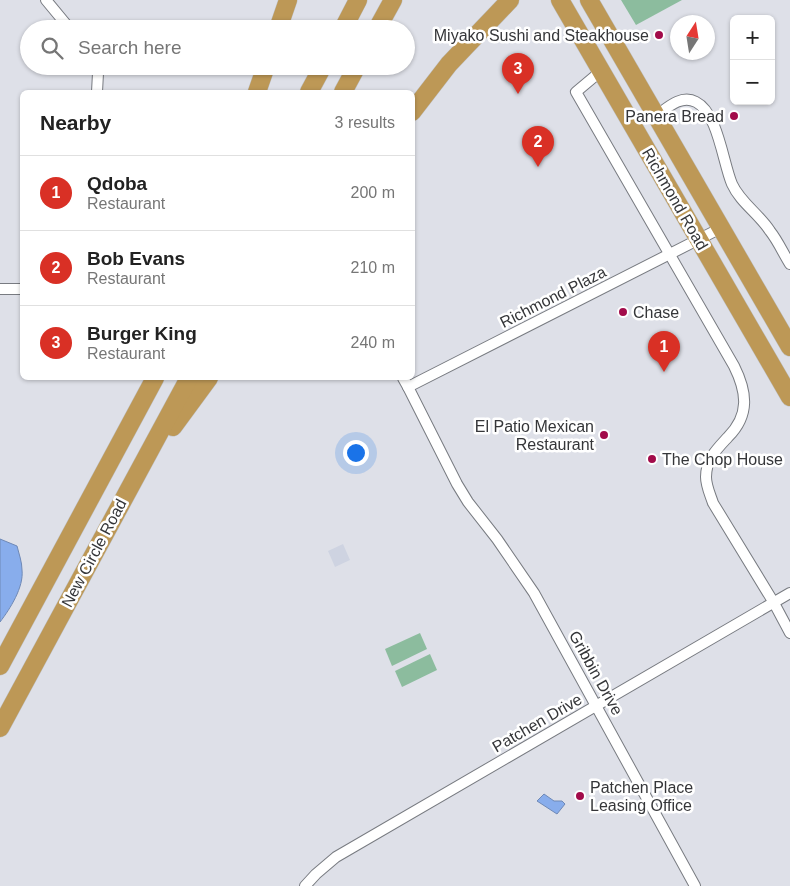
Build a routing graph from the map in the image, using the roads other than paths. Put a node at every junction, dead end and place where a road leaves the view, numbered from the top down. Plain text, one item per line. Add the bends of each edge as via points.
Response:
1 (46, 0) edge
2 (288, 0) edge
3 (358, 0) edge
4 (393, 0) edge
5 (499, 0) edge
6 (510, 0) edge
7 (555, 0) edge
8 (560, 0) edge
9 (589, 0) edge
10 (597, 0) edge
11 (63, 20) edge
12 (281, 20) edge
13 (348, 20) edge
14 (382, 20) edge
15 (573, 22) junction
16 (605, 29) junction
17 (458, 54) junction
18 (601, 71) junction
19 (98, 75) edge
20 (263, 75) edge
21 (318, 75) edge
22 (352, 75) edge
23 (98, 90) edge
24 (258, 90) edge
25 (310, 90) edge
26 (344, 90) edge
27 (415, 108) edge
28 (656, 116) junction
29 (721, 228) junction
30 (699, 239) junction
31 (669, 255) junction
32 (790, 264) edge
33 (0, 289) edge
34 (20, 290) edge
35 (788, 339) edge
36 (147, 380) edge
37 (154, 380) edge
38 (187, 380) edge
39 (207, 380) edge
40 (403, 380) edge
41 (408, 387) junction
42 (790, 397) edge
43 (96, 489) junction
44 (112, 519) junction
45 (790, 593) edge
46 (774, 603) junction
47 (790, 633) edge
48 (0, 666) edge
49 (597, 706) junction
50 (0, 728) edge
51 (305, 886) edge
52 (695, 886) edge

1 - 11 street
2 - 12 highway
3 - 13 highway
4 - 14 highway
5 - 17 highway
6 - 17 highway
7 - 15 highway
8 - 15 highway, Richmond Road
9 - 16 highway, Richmond Road
10 - 16 highway
15 - 18 highway, Richmond Road
16 - 28 highway, Richmond Road
17 - 27 highway
18 - 30 highway, Richmond Road
18 - 31 street via 576,92
19 - 23 street
20 - 24 highway
21 - 25 highway
22 - 26 highway
28 - 29 highway, Richmond Road
28 - 32 street via 680,100 694,101 702,106 717,133 736,192 770,231
29 - 30 street, Richmond Plaza
29 - 35 highway, Richmond Road
30 - 31 street, Richmond Plaza
30 - 42 highway, Richmond Road
31 - 41 street, Richmond Plaza
31 - 46 street via 734,366 744,390 743,413 734,431 713,453 706,477 713,503
33 - 34 street
36 - 43 highway
37 - 43 highway, New Circle Road
38 - 44 highway, New Circle Road
39 - 44 highway
40 - 41 street
41 - 49 street, Gribbin Drive via 457,484 518,568
43 - 48 highway, New Circle Road
44 - 50 highway, New Circle Road
45 - 46 street, Patchen Drive
46 - 47 street
46 - 49 street, Patchen Drive
49 - 51 street, Patchen Drive via 336,857
49 - 52 street, Gribbin Drive

